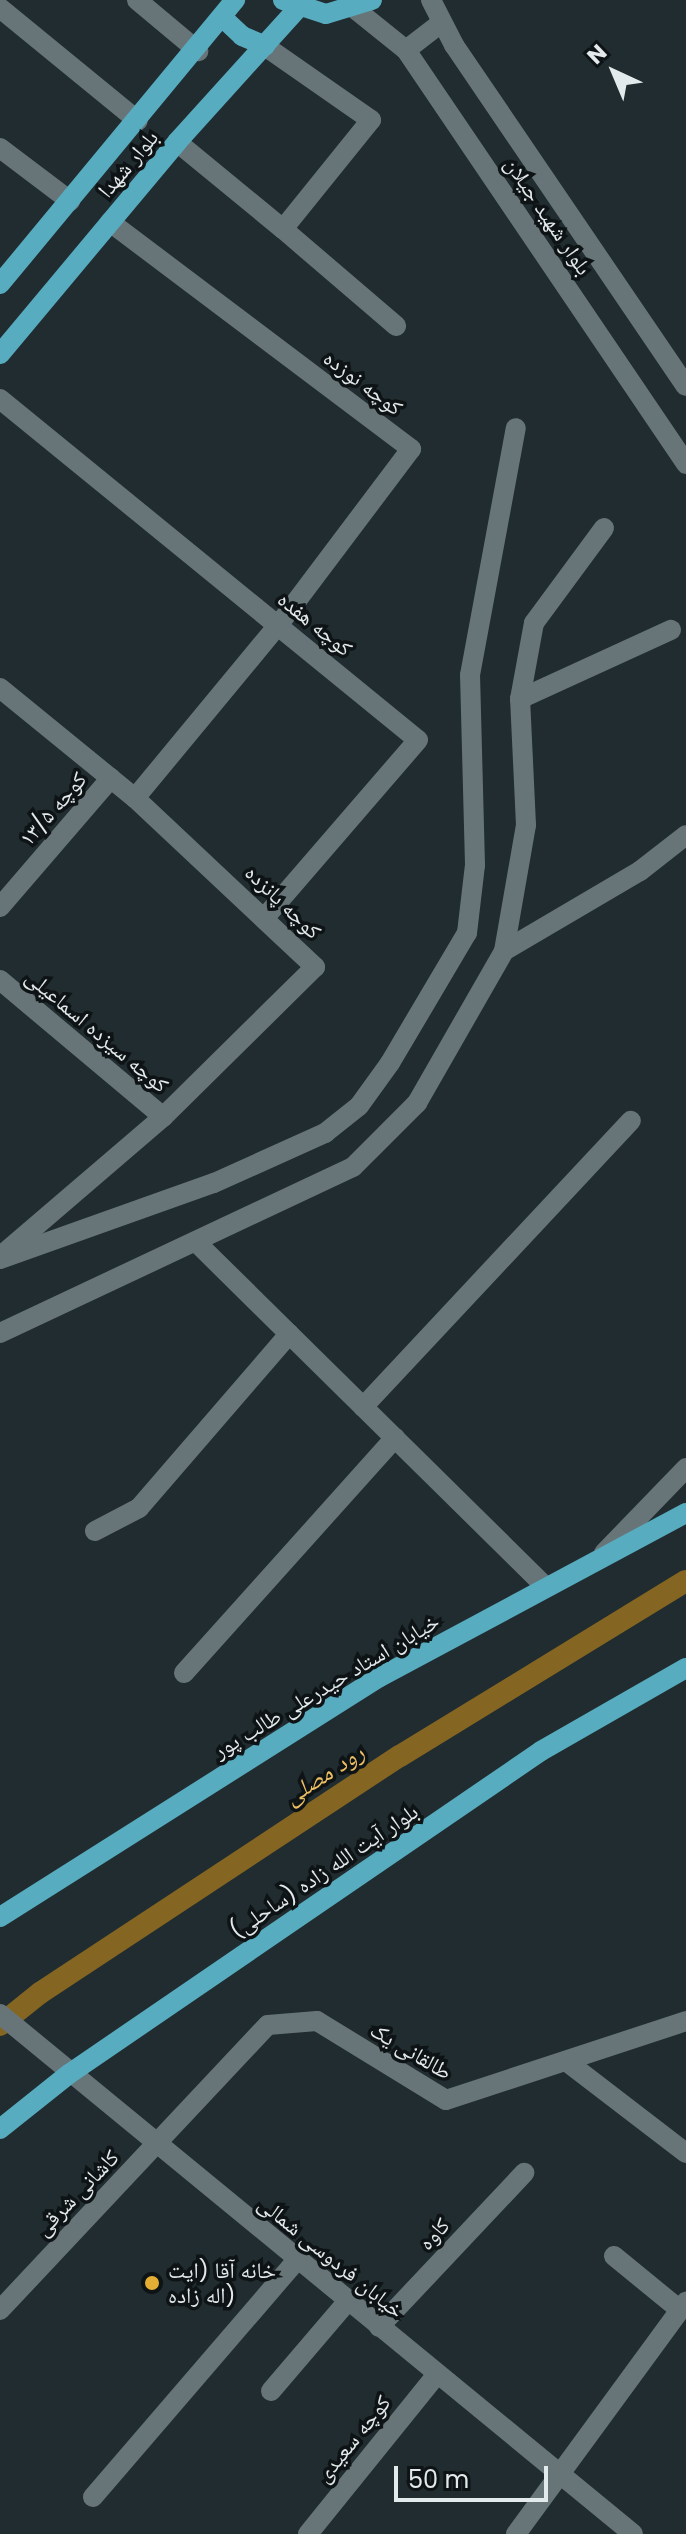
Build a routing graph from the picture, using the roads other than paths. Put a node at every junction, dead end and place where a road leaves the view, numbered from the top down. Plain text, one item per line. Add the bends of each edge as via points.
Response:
1 (137, 0) edge
2 (235, 0) edge
3 (431, 0) edge
4 (290, 4) edge
5 (364, 5) edge
6 (7, 12) edge
7 (223, 18) junction
8 (441, 23) junction
9 (265, 46) junction
10 (406, 50) junction
11 (198, 51) junction
12 (138, 121) junction
13 (177, 142) junction
14 (0, 148) edge
15 (70, 201) junction
16 (110, 222) junction
17 (283, 229) junction
18 (2, 276) edge
19 (396, 326) dead end
20 (0, 354) edge
21 (686, 386) edge
22 (0, 399) edge
23 (516, 428) dead end
24 (686, 464) edge
25 (604, 528) dead end
26 (279, 624) junction
27 (671, 630) dead end
28 (0, 688) edge
29 (520, 699) junction
30 (111, 778) junction
31 (135, 798) junction
32 (686, 835) edge
33 (0, 907) edge
34 (265, 917) junction
35 (504, 951) junction
36 (0, 980) edge
37 (163, 1117) junction
38 (631, 1121) dead end
39 (196, 1242) junction
40 (0, 1258) edge
41 (0, 1333) edge
42 (289, 1334) junction
43 (363, 1407) junction
44 (395, 1438) junction
45 (686, 1468) edge
46 (686, 1513) edge
47 (95, 1531) dead end
48 (604, 1553) junction
49 (545, 1586) junction
50 (686, 1668) edge
51 (184, 1673) dead end
52 (0, 1917) edge
53 (0, 2014) edge
54 (686, 2021) edge
55 (566, 2061) junction
56 (69, 2074) junction
57 (0, 2129) edge
58 (156, 2145) junction
59 (686, 2153) edge
60 (524, 2173) dead end
61 (614, 2256) dead end
62 (297, 2260) junction
63 (348, 2301) junction
64 (683, 2306) edge
65 (0, 2310) edge
66 (379, 2327) junction
67 (437, 2374) junction
68 (271, 2391) dead end
69 (559, 2474) junction
70 (93, 2497) dead end
71 (308, 2534) edge
72 (516, 2534) edge
73 (633, 2534) edge

1 - 11 street
2 - 7 main road, بلوار شهدا
3 - 8 street, بلوار شهید جیلان
4 - 5 main road via 326,14
4 - 9 main road, بلوار شهدا
5 - 10 street, بلوار شهید جیلان
6 - 12 street
7 - 9 main road via 242,36
7 - 11 main road, بلوار شهدا
8 - 10 street
8 - 21 street, بلوار شهید جیلان
9 - 13 main road, بلوار شهدا
9 - 17 street via 371,120
10 - 24 street, بلوار شهید جیلان
11 - 12 main road, بلوار شهدا
12 - 15 main road, بلوار شهدا
13 - 16 main road, بلوار شهدا
13 - 17 street
14 - 15 street
15 - 18 main road, بلوار شهدا
16 - 20 main road, بلوار شهدا
16 - 26 street, کوچه نوزده via 411,449
17 - 19 street
22 - 26 street, کوچه هفده
23 - 40 street via 470,675 475,865 467,933 390,1063 359,1106 325,1133 169,1201
25 - 29 street via 534,623
26 - 31 street
26 - 34 street, کوچه هفده via 418,740
27 - 29 street
28 - 30 street, کوچه پانزده
29 - 35 street via 526,825
30 - 31 street, کوچه پانزده
30 - 33 street, کوچه ۱۳/۵
31 - 34 street, کوچه پانزده
32 - 35 street via 640,871
34 - 37 street, کوچه پانزده via 315,967
35 - 39 street via 417,1103 386,1138 341,1174
36 - 37 street, کوچه سیزده اسماعیلی
37 - 40 street, کوچه پانزده
38 - 43 street
39 - 41 street
39 - 42 street
42 - 43 street
42 - 47 street via 139,1508
43 - 44 street
44 - 49 street
44 - 51 street
45 - 48 street
46 - 48 main road, خیابان استاد حیدرعلی طالب پور
48 - 49 main road, خیابان استاد حیدرعلی طالب پور
49 - 52 main road, خیابان استاد حیدرعلی طالب پور via 380,1677
50 - 56 main road, بلوار آیت الله زاده (ساحلی) via 541,1751
53 - 56 street, خیابان فردوسی شمالی
54 - 55 street, طالقانی یک
55 - 58 street, طالقانی یک via 446,2100 317,2021 268,2025
55 - 59 street
56 - 57 main road, بلوار آیت الله زاده (ساحلی)
56 - 58 street, خیابان فردوسی شمالی
58 - 62 street, خیابان فردوسی شمالی
58 - 65 street, کاشانی شرقی
60 - 66 street, کاوه
61 - 64 street
62 - 63 street, خیابان فردوسی شمالی
62 - 70 street
63 - 66 street, خیابان فردوسی شمالی
63 - 68 street
64 - 69 street
66 - 67 street, خیابان فردوسی شمالی
67 - 69 street, خیابان فردوسی شمالی
67 - 71 street, کوچه سعیدی
69 - 72 street
69 - 73 street, خیابان فردوسی شمالی

